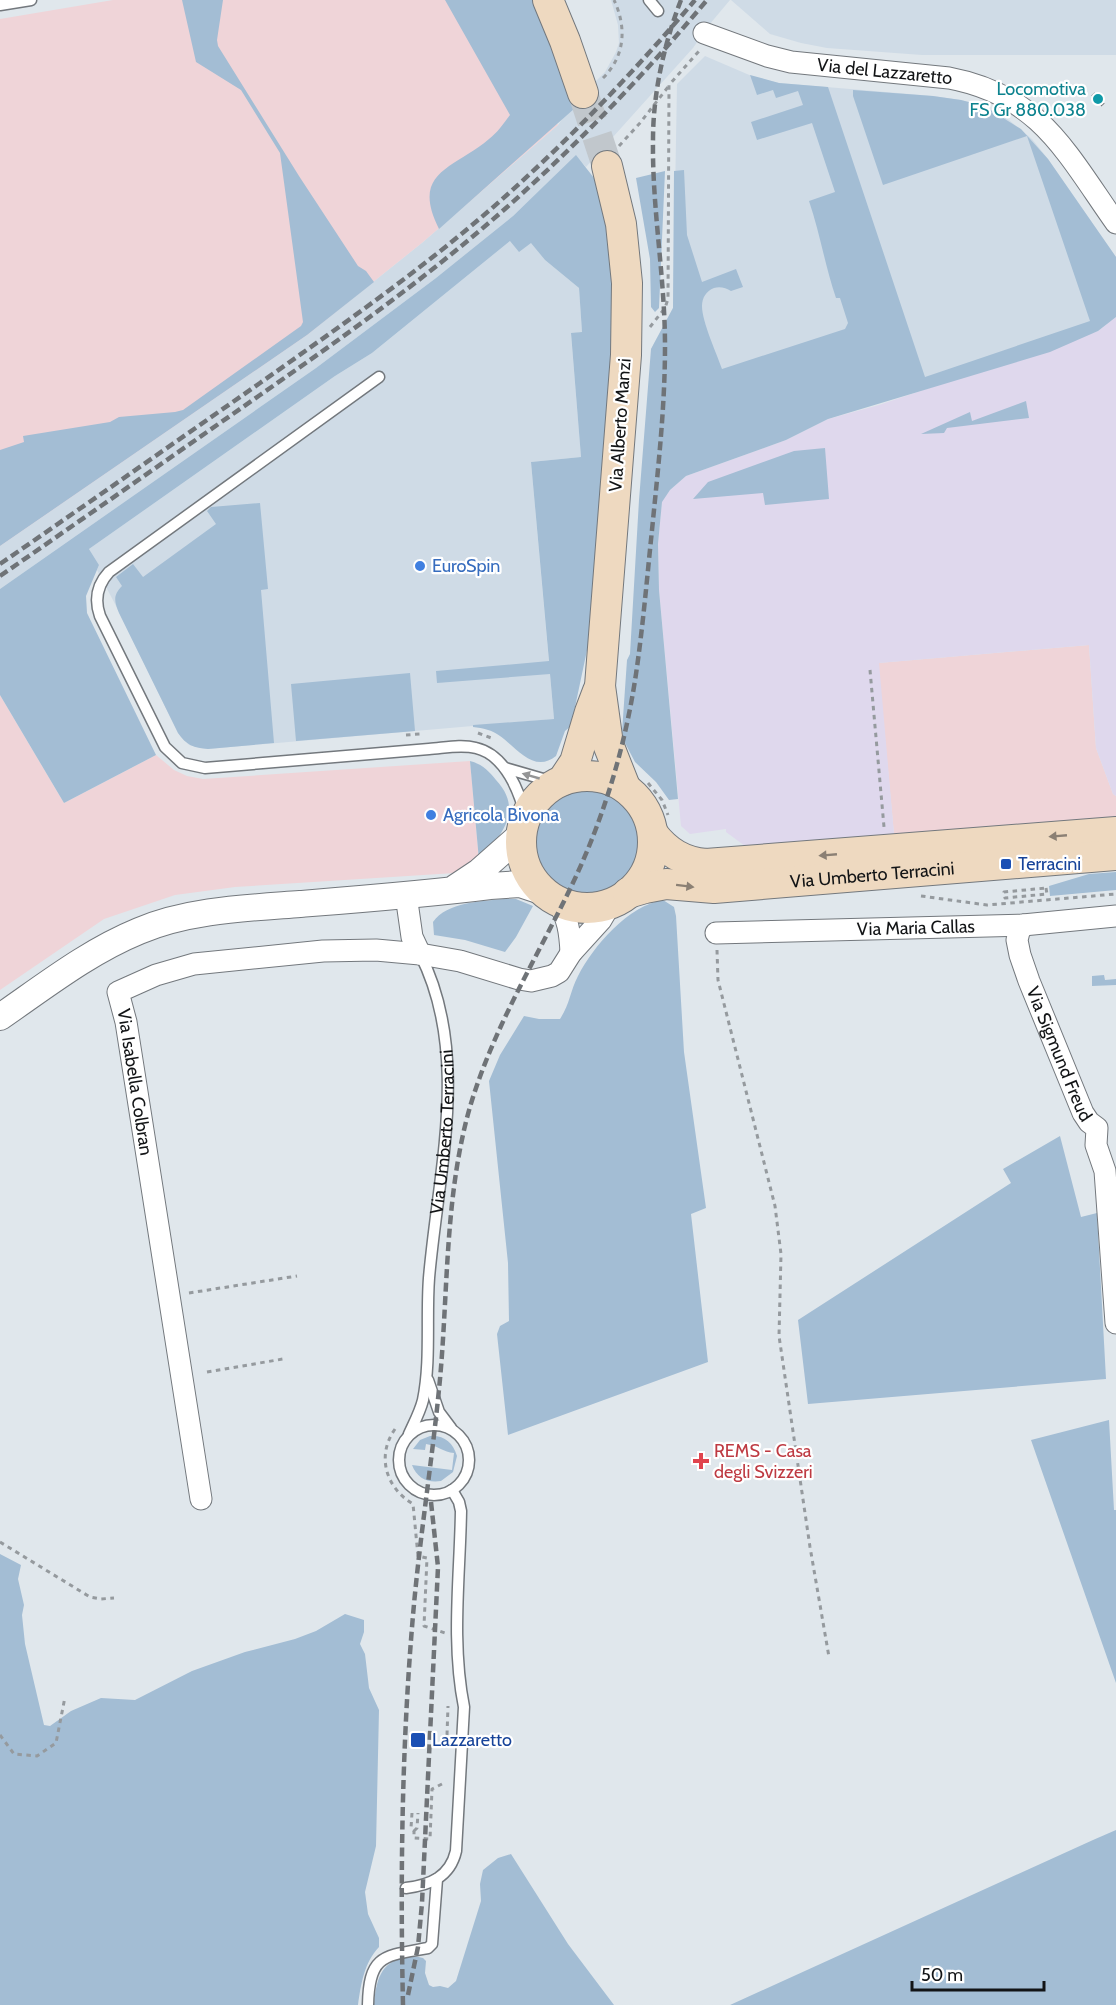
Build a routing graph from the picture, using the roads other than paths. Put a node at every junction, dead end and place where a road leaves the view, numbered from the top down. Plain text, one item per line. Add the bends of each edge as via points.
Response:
1 (31, 0) edge
2 (548, 0) edge
3 (649, 0) edge
4 (0, 5) edge
5 (658, 11) dead end
6 (708, 35) road end
7 (592, 87) tunnel mouth
8 (613, 157) tunnel mouth
9 (1116, 223) edge
10 (379, 377) dead end
11 (600, 686) junction
12 (505, 768) junction
13 (560, 782) junction
14 (633, 782) junction
15 (524, 826) junction
16 (661, 826) junction
17 (1116, 832) edge
18 (1116, 855) edge
19 (449, 891) junction
20 (406, 895) junction
21 (551, 896) junction
22 (620, 898) junction
23 (1116, 916) edge
24 (1023, 925) junction
25 (716, 933) road end
26 (571, 953) junction
27 (420, 954) junction
28 (0, 1017) edge
29 (1106, 1126) edge
30 (1116, 1311) edge
31 (1116, 1323) edge
32 (427, 1374) junction
33 (451, 1428) junction
34 (409, 1434) junction
35 (452, 1490) junction
36 (201, 1499) dead end
37 (437, 1879) junction
38 (406, 1888) dead end
39 (368, 2005) edge

1 - 4 lane
2 - 7 main road
3 - 5 lane
6 - 9 street, Via del Lazzaretto via 791,62 949,78 997,92 1042,123
8 - 11 main road, Via Alberto Manzi via 627,283 626,355
10 - 12 lane via 106,575 96,607 159,737 170,754 182,763 205,768 466,746 485,751
11 - 13 main road, Via Alberto Manzi via 575,762
11 - 14 main road, Via Alberto Manzi via 608,744
13 -> 12 lane
12 - 15 lane via 522,800
13 - 14 main road via 581,776
13 - 15 main road via 538,798
14 - 16 main road via 636,798
15 - 19 street via 479,872
15 - 21 main road via 522,850 526,866
17 -> 16 main road, Via Umberto Terracini via 706,864 676,856 663,846
16 - 22 main road via 642,879
22 -> 18 main road, Via Umberto Terracini via 666,884 714,888
19 - 20 street
19 - 21 street via 520,884
20 - 27 street, Via Umberto Terracini via 412,937
20 - 28 street via 250,908 140,930 106,946
21 - 22 main road via 585,908
21 - 26 street via 566,915
22 - 26 street, Via Isabella Colbran
23 - 24 street, Via Maria Callas
24 - 25 street, Via Maria Callas
24 - 29 street, Via Sigmund Freud via 1017,940 1020,955 1083,1113 1089,1122
26 - 27 street, Via Isabella Colbran via 559,972 531,981
27 - 32 lane, Via Umberto Terracini via 442,1022 448,1087 429,1286
27 - 36 street, Via Isabella Colbran via 322,951 210,961 156,975 118,992 126,1022
29 - 30 street, Via Sigmund Freud via 1096,1145 1105,1172
30 - 31 street, Via Sigmund Freud
32 - 33 lane, Via Umberto Terracini via 439,1412
32 - 34 lane, Via Umberto Terracini via 422,1404
33 - 34 lane via 432,1424
33 - 35 lane, Via Umberto Terracini via 465,1441 470,1459 465,1477
34 - 35 lane, Via Umberto Terracini via 401,1447 399,1463 409,1484 430,1495
35 - 37 lane via 461,1511 457,1614 459,1686 464,1707 456,1851 451,1864
37 - 38 lane
37 - 39 lane via 432,1944 380,1961 371,1977

